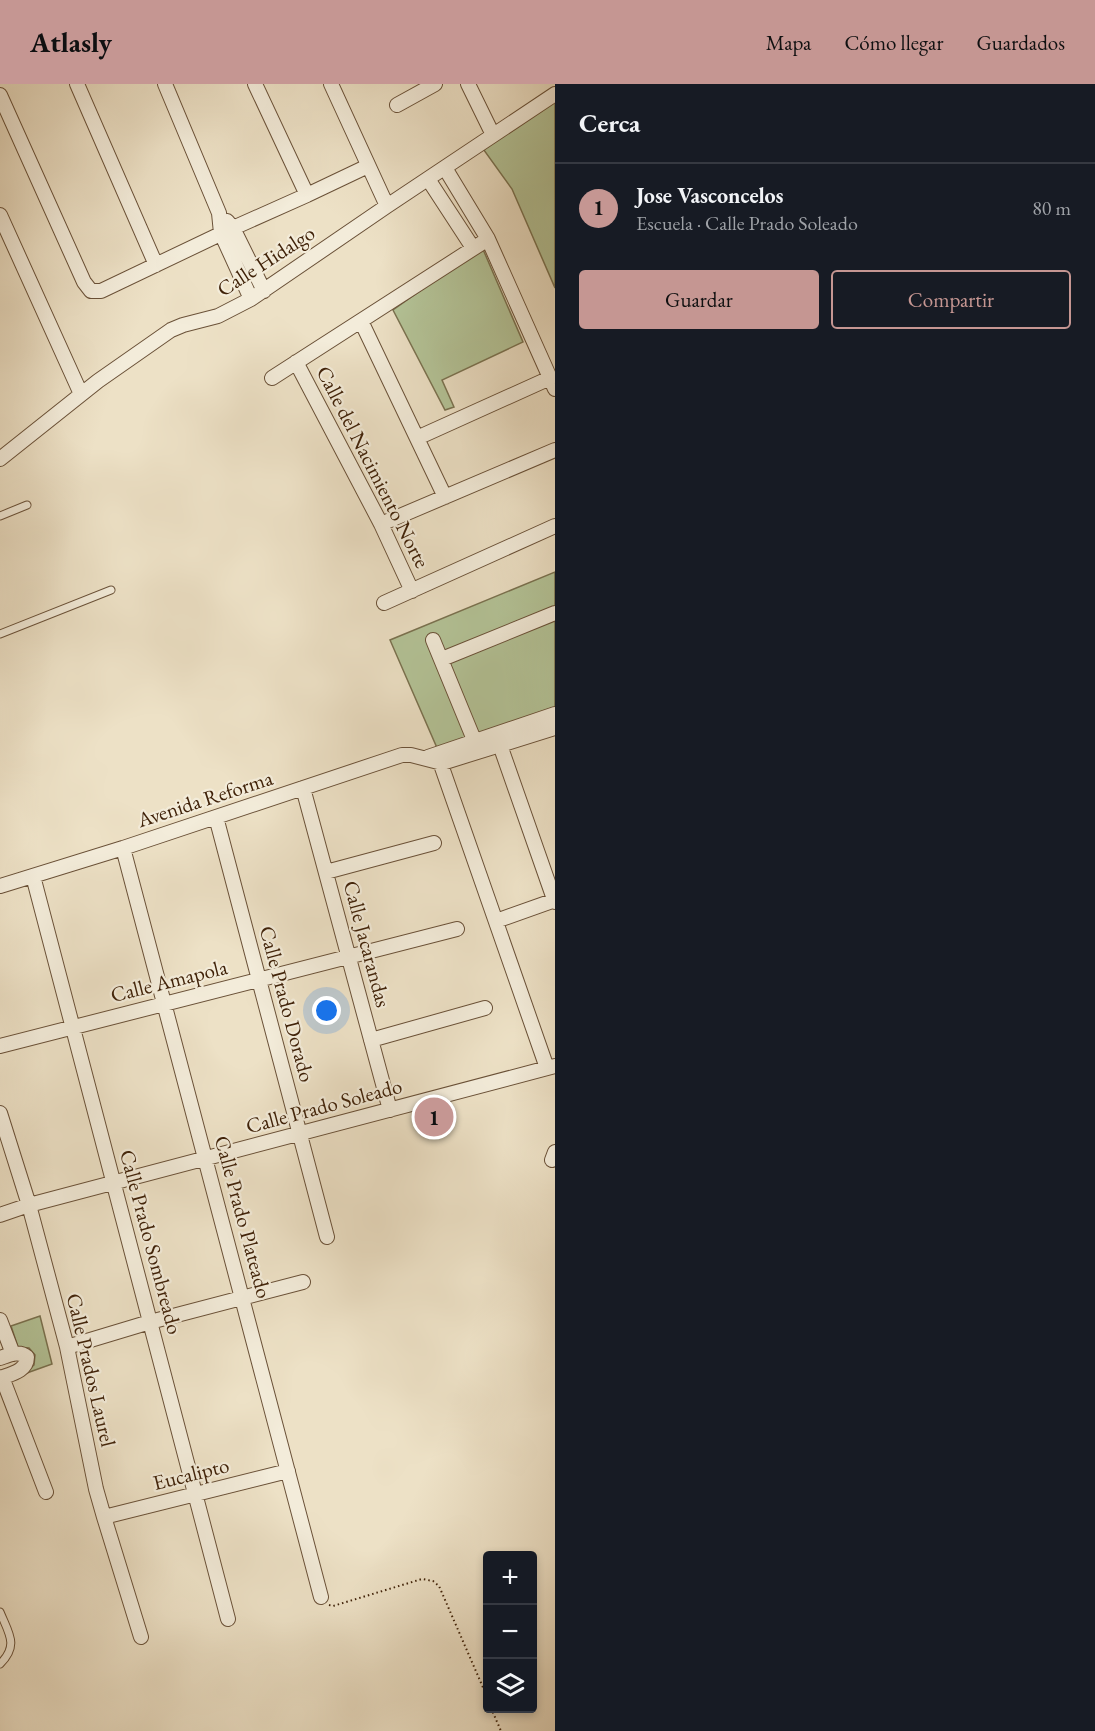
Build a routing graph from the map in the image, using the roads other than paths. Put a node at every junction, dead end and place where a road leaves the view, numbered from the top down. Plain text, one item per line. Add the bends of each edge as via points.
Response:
1 (77, 84) edge
2 (165, 84) edge
3 (255, 84) edge
4 (331, 84) edge
5 (435, 84) edge
6 (468, 84) edge
7 (555, 94) edge
8 (0, 95) edge
9 (398, 105) dead end
10 (493, 135) junction
11 (368, 166) junction
12 (445, 168) junction
13 (428, 179) junction
14 (307, 195) junction
15 (387, 206) junction
16 (0, 215) edge
17 (227, 231) junction
18 (488, 239) junction
19 (473, 248) junction
20 (156, 265) junction
21 (264, 291) junction
22 (251, 299) junction
23 (361, 321) junction
24 (296, 362) junction
25 (272, 378) dead end
26 (553, 384) edge
27 (81, 394) junction
28 (417, 438) junction
29 (555, 450) edge
30 (0, 459) edge
31 (445, 497) junction
32 (27, 505) dead end
33 (0, 516) edge
34 (381, 524) junction
35 (555, 526) edge
36 (111, 590) dead end
37 (412, 591) junction
38 (384, 603) dead end
39 (555, 613) edge
40 (0, 634) edge
41 (434, 640) dead end
42 (442, 659) junction
43 (555, 714) edge
44 (555, 728) edge
45 (500, 745) junction
46 (477, 746) junction
47 (439, 758) junction
48 (303, 788) junction
49 (216, 817) junction
50 (434, 843) dead end
51 (123, 848) junction
52 (326, 872) junction
53 (33, 876) junction
54 (0, 886) edge
55 (555, 900) edge
56 (496, 921) junction
57 (457, 930) dead end
58 (349, 957) junction
59 (259, 980) junction
60 (164, 1004) junction
61 (485, 1008) dead end
62 (73, 1027) junction
63 (371, 1040) junction
64 (0, 1046) edge
65 (551, 1067) edge
66 (390, 1110) junction
67 (0, 1113) edge
68 (300, 1134) junction
69 (4, 1141) edge
70 (206, 1159) junction
71 (114, 1183) junction
72 (29, 1206) junction
73 (0, 1215) edge
74 (327, 1237) dead end
75 (303, 1282) dead end
76 (242, 1298) junction
77 (0, 1320) edge
78 (150, 1322) junction
79 (67, 1347) junction
80 (6, 1356) edge
81 (1, 1377) edge
82 (288, 1471) junction
83 (46, 1492) dead end
84 (195, 1494) junction
85 (104, 1517) junction
86 (321, 1597) road end
87 (0, 1612) edge
88 (228, 1619) dead end
89 (141, 1637) dead end
90 (0, 1664) edge

1 - 20 street
2 - 17 street
3 - 14 street
4 - 11 street
5 - 9 street
6 - 10 street
7 - 10 street, Calle Hidalgo
8 - 20 street via 91,291 101,291
10 - 12 street, Calle Hidalgo
11 - 14 street
11 - 15 street
12 - 13 street, Calle Hidalgo
12 - 18 street
13 - 15 street, Calle Hidalgo
13 - 19 street
14 - 17 street
15 - 21 street, Calle Hidalgo
16 - 27 street
17 - 20 street
17 - 21 street
17 - 22 street
18 - 19 street
18 - 26 street
19 - 23 street
21 - 22 street, Calle Hidalgo
22 - 27 street, Calle Hidalgo via 218,316 171,330
23 - 24 street
23 - 28 street
24 - 25 street
24 - 34 street, Calle del Nacimiento Norte
26 - 28 street
27 - 30 street, Calle Hidalgo
28 - 31 street
29 - 31 street
31 - 34 street
32 - 33 lane
34 - 37 street, Calle del Nacimiento Norte
35 - 37 street
36 - 40 lane
37 - 38 street
39 - 42 street
41 - 42 street
42 - 46 street
43 - 46 street, Avenida Reforma
44 - 45 street, Avenida Reforma
45 - 46 street, Avenida Reforma
45 - 55 street
46 - 47 street, Avenida Reforma
47 - 48 street, Avenida Reforma via 402,755
47 - 56 street
48 - 49 street, Avenida Reforma
48 - 52 street, Calle Jacarandas
49 - 51 street, Avenida Reforma
49 - 59 street, Calle Prado Dorado
50 - 52 street
51 - 53 street, Avenida Reforma
51 - 60 street, Calle Prado Plateado
52 - 58 street, Calle Jacarandas
53 - 54 street, Avenida Reforma
53 - 62 street, Calle Prado Sombreado
55 - 56 street
56 - 65 street
57 - 58 street, Calle Amapola
58 - 59 street, Calle Amapola
58 - 63 street, Calle Jacarandas
59 - 60 street, Calle Amapola
59 - 68 street, Calle Prado Dorado
60 - 62 street, Calle Amapola
60 - 70 street, Calle Prado Plateado
61 - 63 street
62 - 64 street, Calle Amapola
62 - 71 street, Calle Prado Sombreado
63 - 66 street, Calle Jacarandas
65 - 66 street, Calle Prado Soleado
66 - 68 street, Calle Prado Soleado
67 - 69 street, Calle Prados Laurel
68 - 70 street, Calle Prado Soleado
68 - 74 street, Calle Prado Dorado
69 - 72 street, Calle Prados Laurel
70 - 71 street, Calle Prado Soleado
70 - 76 street, Calle Prado Plateado
71 - 72 street, Calle Prado Soleado
71 - 78 street, Calle Prado Sombreado
72 - 73 street, Calle Prado Soleado
72 - 79 street, Calle Prados Laurel
75 - 76 street
76 - 78 street
76 - 82 street, Calle Prado Plateado
77 - 80 street
78 - 79 street
78 - 84 street, Calle Prado Sombreado
79 - 85 street, Calle Prados Laurel
80 - 81 street via 22,1353 27,1363
81 - 83 street
82 - 84 street, Eucalipto
82 - 86 street, Calle Prado Plateado
84 - 85 street, Eucalipto
84 - 88 street, Calle Prado Sombreado
85 - 89 street, Calle Prados Laurel
87 - 90 lane via 12,1641 9,1654

